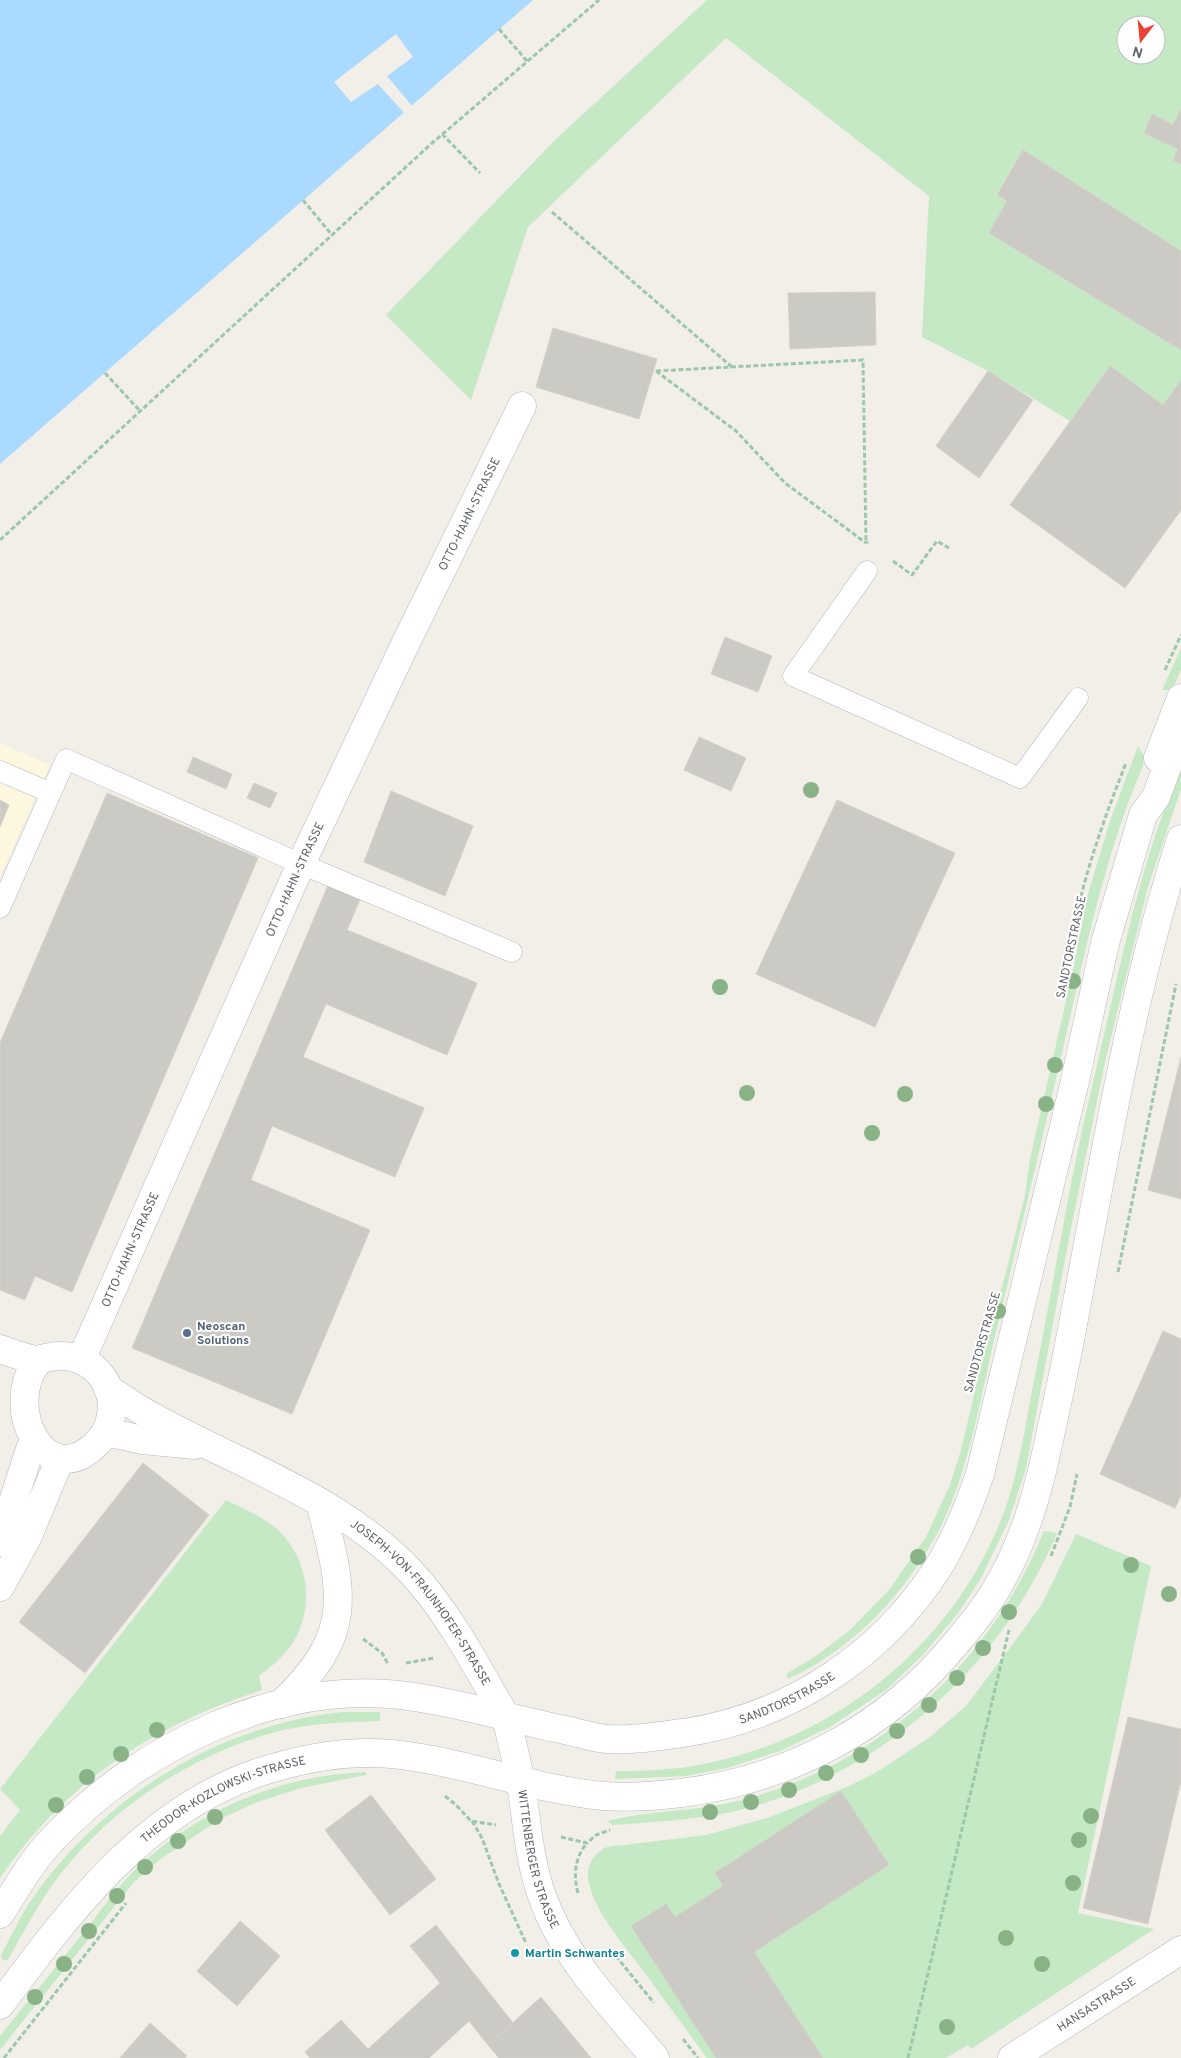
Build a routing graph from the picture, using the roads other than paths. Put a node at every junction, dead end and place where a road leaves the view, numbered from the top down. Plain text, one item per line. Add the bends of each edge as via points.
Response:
1 (522, 406) dead end
2 (867, 571) road end
3 (1078, 698) dead end
4 (1181, 698) edge
5 (1181, 740) edge
6 (0, 771) edge
7 (51, 793) junction
8 (1143, 815) junction
9 (1181, 839) edge
10 (301, 864) junction
11 (1174, 887) edge
12 (0, 908) edge
13 (512, 952) dead end
14 (0, 1349) edge
15 (39, 1360) junction
16 (81, 1360) junction
17 (5, 1387) edge
18 (108, 1388) junction
19 (106, 1432) junction
20 (212, 1447) junction
21 (30, 1449) junction
22 (60, 1459) junction
23 (320, 1502) junction
24 (0, 1542) edge
25 (0, 1587) edge
26 (281, 1704) junction
27 (506, 1717) junction
28 (521, 1782) junction
29 (0, 1914) edge
30 (1181, 1950) edge
31 (0, 2005) edge
32 (655, 2058) edge
33 (1012, 2058) edge

1 - 10 main road, OTTO-HAHN-STRASSE
2 - 3 lane via 793,676 1020,778
4 - 8 main road via 1146,791
5 - 8 main road, SANDTORSTRASSE via 1156,796
6 - 7 lane
7 - 10 lane via 66,759
7 - 12 lane
8 - 27 main road, SANDTORSTRASSE via 1105,943 980,1474 961,1525 925,1586 885,1632 843,1669 798,1696 735,1722 670,1735 604,1738
9 - 11 main road
10 - 13 lane
10 - 16 main road, OTTO-HAHN-STRASSE
11 - 28 main road via 1120,1080 1062,1383 1037,1494 1014,1555 989,1602 946,1656 908,1694 852,1734 793,1765 725,1785 655,1795 600,1796
14 - 15 main road
15 - 16 main road via 60,1355
15 - 17 main road
16 - 18 main road, JOSEPH-VON-FRAUNHOFER-STRASSE via 97,1372
17 - 21 main road via 11,1423 18,1437
18 - 19 main road via 112,1411
18 - 20 main road, JOSEPH-VON-FRAUNHOFER-STRASSE via 151,1416
19 - 20 main road, JOSEPH-VON-FRAUNHOFER-STRASSE via 143,1440
19 - 22 main road via 86,1452
20 - 23 main road, JOSEPH-VON-FRAUNHOFER-STRASSE
21 - 22 main road
21 - 24 main road
22 - 25 main road via 28,1538
23 - 26 main road, JOSEPH-VON-FRAUNHOFER-STRASSE via 336,1564 336,1626 316,1667
23 - 27 main road, JOSEPH-VON-FRAUNHOFER-STRASSE via 367,1532 411,1572 461,1640
26 - 27 main road via 344,1695 389,1694 441,1701
26 - 29 main road via 182,1740 107,1789 50,1842
27 - 28 main road, WITTENBERGER STRASSE
28 - 31 main road, THEODOR-KOZLOWSKI-STRASSE via 436,1761 386,1754 352,1754 314,1758 236,1782 169,1820 109,1870 70,1914
28 - 32 main road, WITTENBERGER STRASSE via 531,1860 542,1899 574,1959
30 - 33 main road, HANSASTRASSE

